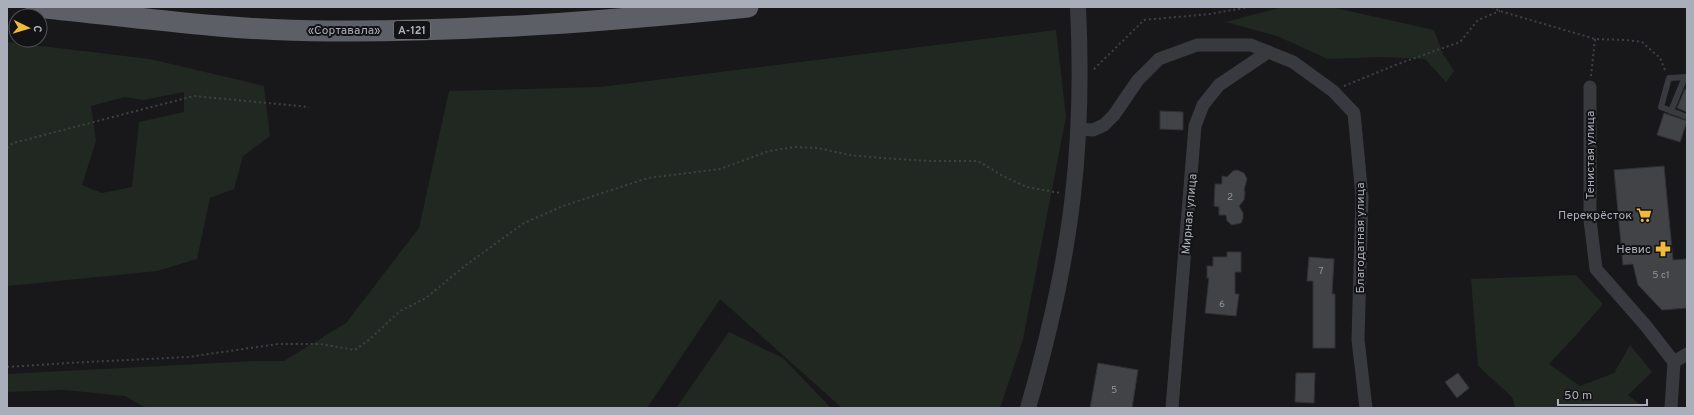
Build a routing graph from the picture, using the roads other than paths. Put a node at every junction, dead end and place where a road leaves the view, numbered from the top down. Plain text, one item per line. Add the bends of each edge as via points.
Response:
1 (36, 7) edge
2 (748, 7) edge
3 (1078, 13) edge
4 (1268, 52) junction
5 (1686, 77) edge
6 (1590, 87) road end
7 (1671, 111) junction
8 (1687, 116) edge
9 (1078, 129) junction
10 (1687, 354) edge
11 (1674, 362) junction
12 (1028, 408) edge
13 (1172, 408) edge
14 (1366, 408) edge
15 (1671, 408) edge

1 - 2 highway, «Сортавала» / А-121 via 249,28 329,31 473,29
3 - 9 street
4 - 9 street, Благодатная улица via 1250,44 1197,45 1159,59 1138,80 1104,125 1093,130
4 - 13 street, Мирная улица via 1219,86 1203,105 1195,126
4 - 14 street, Благодатная улица via 1293,62 1333,91 1354,113 1362,197 1358,340
5 - 7 lane
5 - 7 lane via 1669,78 1661,107
6 - 11 street, Тенистая улица via 1590,220 1596,269
7 - 8 lane
9 - 12 street via 1073,195 1061,274 1044,352
10 - 11 street
11 - 15 street

